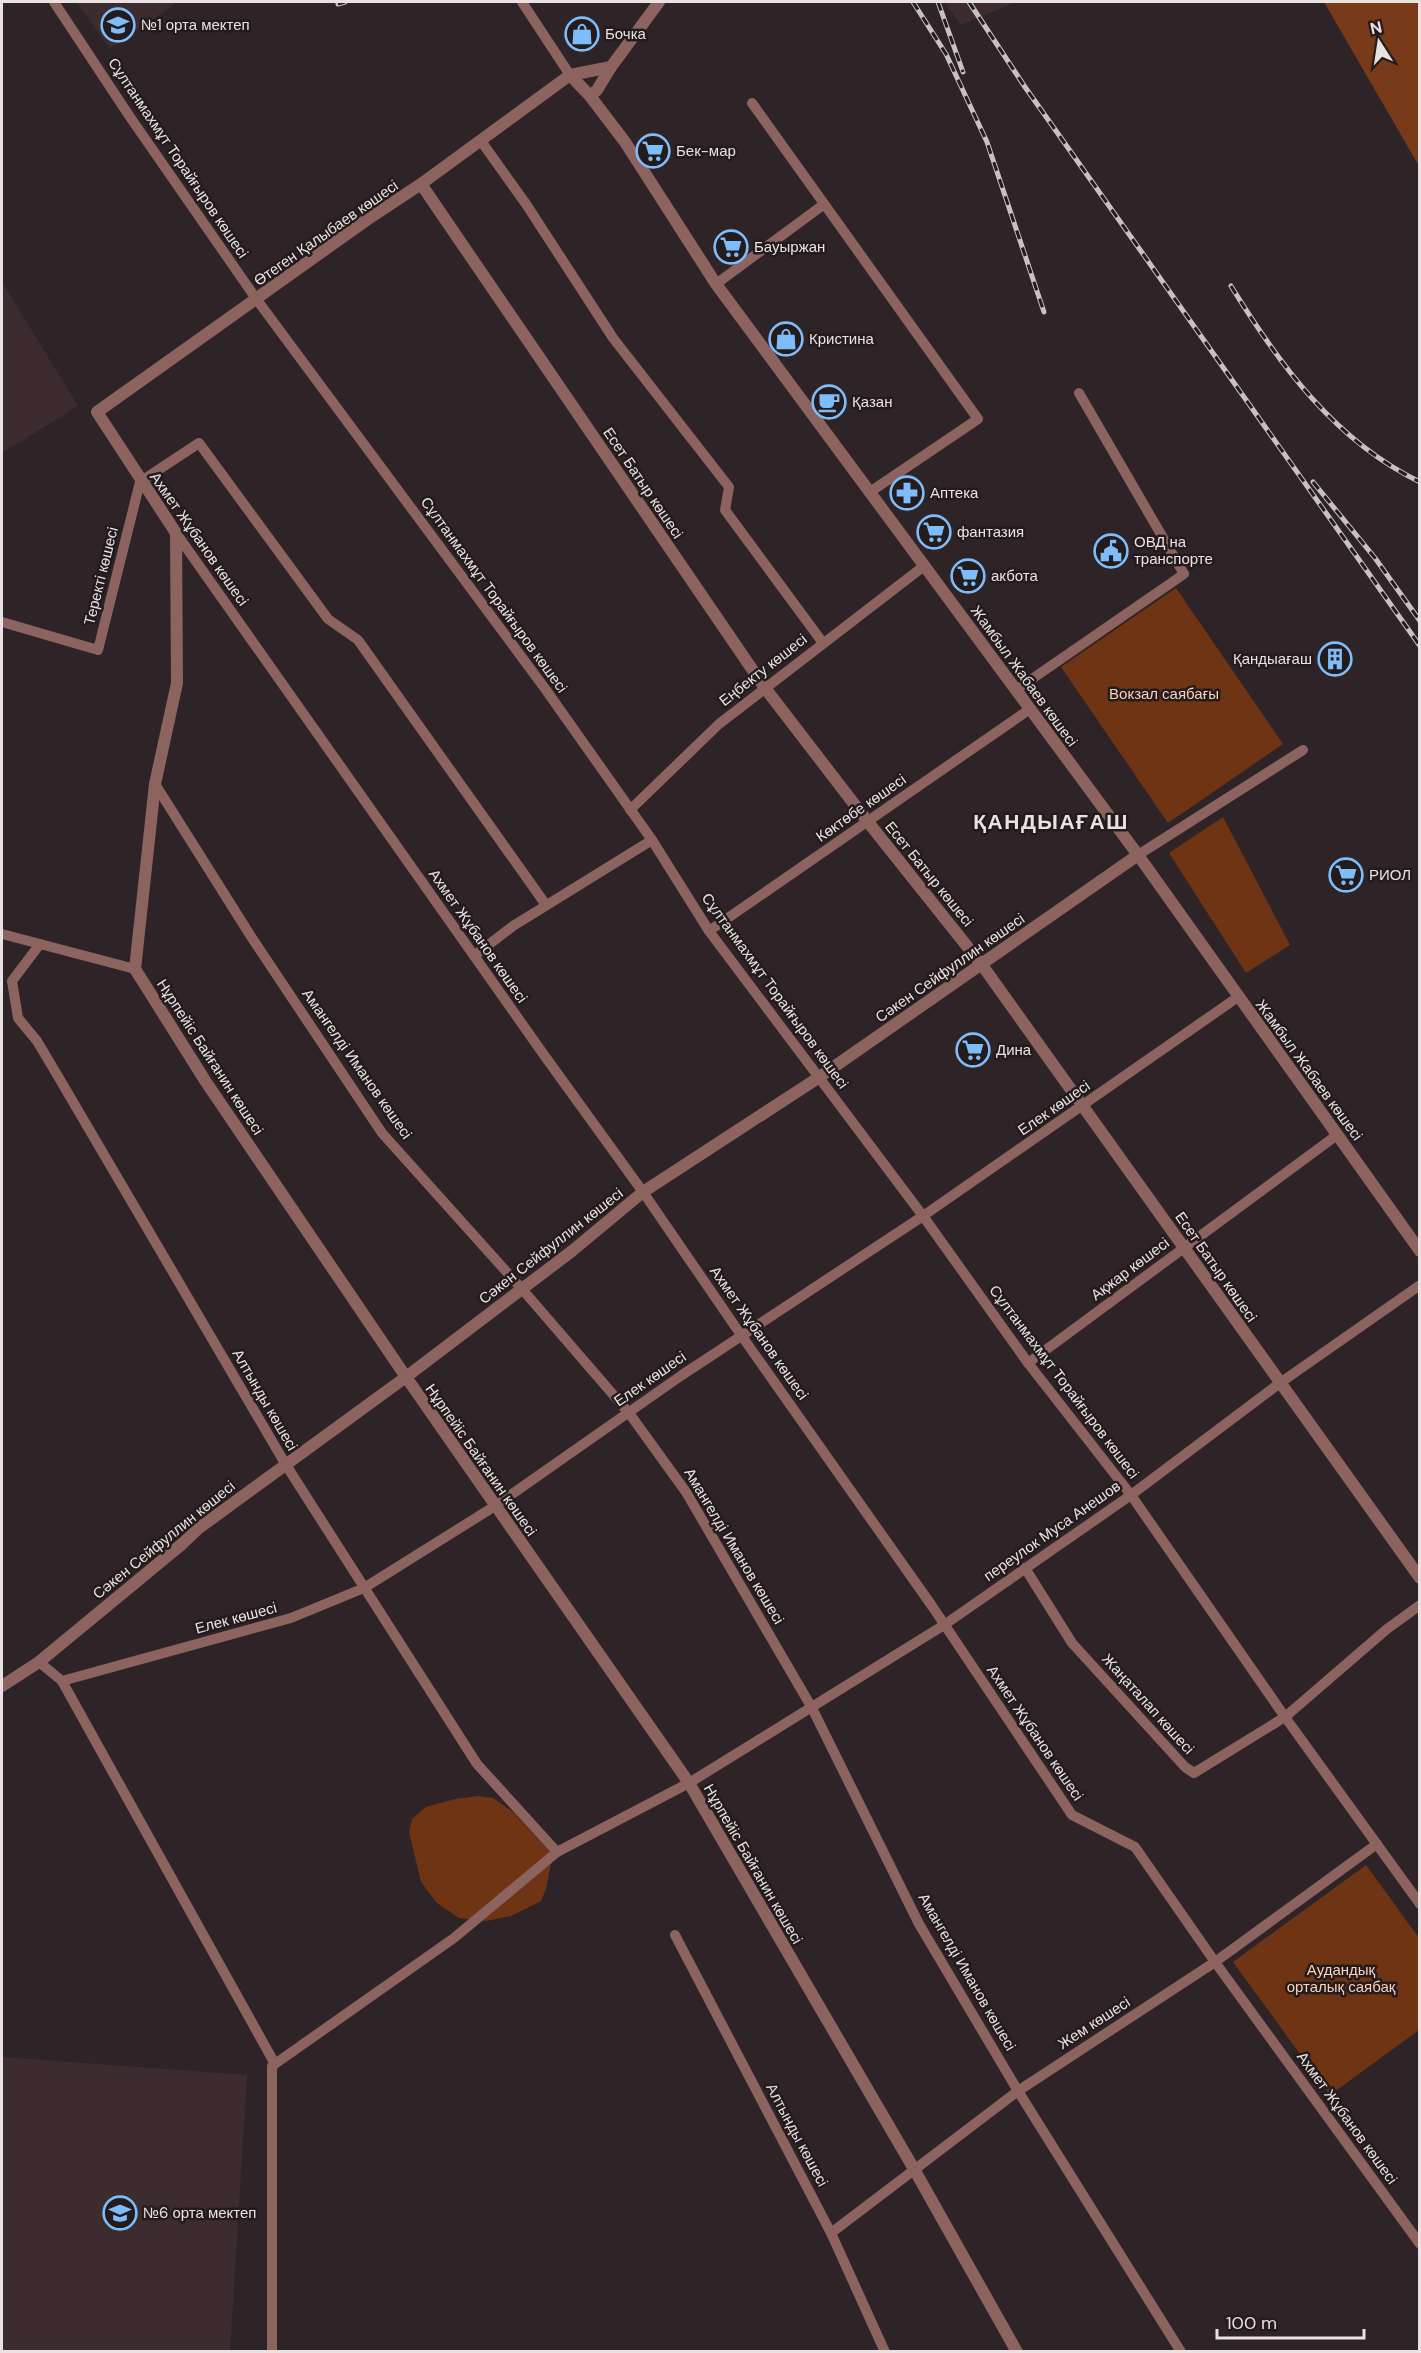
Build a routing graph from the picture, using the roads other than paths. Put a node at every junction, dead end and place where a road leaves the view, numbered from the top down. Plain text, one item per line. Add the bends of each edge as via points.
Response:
1 (54, 2) edge
2 (522, 2) edge
3 (659, 2) edge
4 (611, 67) junction
5 (570, 75) junction
6 (590, 96) junction
7 (752, 104) dead end
8 (482, 141) junction
9 (421, 184) junction
10 (823, 205) junction
11 (716, 284) junction
12 (257, 300) junction
13 (1079, 393) dead end
14 (97, 412) joint
15 (140, 482) junction
16 (870, 492) junction
17 (176, 533) junction
18 (924, 566) junction
19 (2, 622) edge
20 (823, 643) junction
21 (765, 688) junction
22 (1016, 690) junction
23 (1030, 709) junction
24 (1303, 750) dead end
25 (155, 784) junction
26 (630, 810) junction
27 (868, 822) junction
28 (651, 840) junction
29 (1138, 855) junction
30 (546, 905) junction
31 (709, 931) junction
32 (2, 934) edge
33 (40, 944) junction
34 (474, 956) junction
35 (982, 965) junction
36 (135, 969) junction
37 (1238, 997) junction
38 (818, 1078) junction
39 (1083, 1107) junction
40 (1337, 1136) junction
41 (644, 1192) junction
42 (923, 1216) junction
43 (1184, 1248) junction
44 (1419, 1251) edge
45 (1419, 1285) edge
46 (522, 1289) junction
47 (741, 1335) junction
48 (1028, 1363) junction
49 (406, 1377) junction
50 (1281, 1383) junction
51 (629, 1413) junction
52 (286, 1465) junction
53 (1131, 1495) junction
54 (495, 1506) junction
55 (1025, 1569) junction
56 (1419, 1578) edge
57 (364, 1588) junction
58 (1419, 1605) edge
59 (944, 1625) junction
60 (39, 1662) junction
61 (62, 1681) junction
62 (2, 1686) edge
63 (812, 1708) junction
64 (1285, 1717) junction
65 (688, 1783) junction
66 (1377, 1844) junction
67 (556, 1852) junction
68 (1419, 1904) edge
69 (675, 1935) dead end
70 (1215, 1962) junction
71 (275, 2064) junction
72 (1018, 2091) junction
73 (914, 2169) junction
74 (831, 2233) junction
75 (1419, 2244) edge
76 (272, 2352) edge
77 (885, 2352) edge
78 (1017, 2352) edge
79 (1181, 2352) edge

1 - 12 street, Сұлтанмахмұт Торайғыров көшесі
2 - 5 street, Жамбыл Жабаев көшесі
3 - 4 street
4 - 5 street
4 - 6 street
5 - 6 street, Жамбыл Жабаев көшесі
5 - 8 street, Өтеген Қалыбаев көшесі
6 - 11 street, Жамбыл Жабаев көшесі via 625,142
7 - 10 street
8 - 9 street, Өтеген Қалыбаев көшесі
8 - 20 street via 613,338 729,487 724,510
9 - 12 street, Өтеген Қалыбаев көшесі
9 - 21 street, Есет Батыр көшесі
10 - 11 street
10 - 16 street via 978,419
11 - 16 street, Жамбыл Жабаев көшесі
12 - 14 street, Өтеген Қалыбаев көшесі
12 - 26 street, Сұлтанмахмұт Торайғыров көшесі via 546,690
13 - 22 street via 1184,574
14 - 15 street, Ахмет Жұбанов көшесі
15 - 17 street, Ахмет Жұбанов көшесі
15 - 19 street, Теректі көшесі via 98,650
15 - 30 street via 199,443 328,619 358,640
16 - 18 street, Жамбыл Жабаев көшесі
17 - 25 street via 177,683
17 - 34 street, Ахмет Жұбанов көшесі
18 - 20 street, Еңбекту көшесі
18 - 22 street, Жамбыл Жабаев көшесі
20 - 21 street, Еңбекту көшесі
21 - 26 street, Еңбекту көшесі via 719,724
21 - 27 street, Есет Батыр көшесі
22 - 23 street, Жамбыл Жабаев көшесі
23 - 27 street, Көктөбе көшесі
23 - 29 street, Жамбыл Жабаев көшесі
24 - 29 street
25 - 36 street
25 - 46 street, Амангелді Иманов көшесі via 382,1133
26 - 28 street, Сұлтанмахмұт Торайғыров көшесі
27 - 31 street, Көктөбе көшесі
27 - 35 street, Есет Батыр көшесі
28 - 30 street
28 - 31 street, Сұлтанмахмұт Торайғыров көшесі
29 - 35 street, Сәкен Сейфуллин көшесі
29 - 37 street, Жамбыл Жабаев көшесі
30 - 34 street
31 - 38 street, Сұлтанмахмұт Торайғыров көшесі
32 - 33 street
33 - 36 street
33 - 52 street, Алтынды көшесі via 12,981 18,1018 54,1068
34 - 41 street, Ахмет Жұбанов көшесі
35 - 38 street, Сәкен Сейфуллин көшесі
35 - 39 street, Есет Батыр көшесі
36 - 49 street, Нұрпейіс Байғанин көшесі via 206,1082
37 - 39 street, Елек көшесі
37 - 40 street, Жамбыл Жабаев көшесі
38 - 41 street, Сәкен Сейфуллин көшесі
38 - 42 street, Сұлтанмахмұт Торайғыров көшесі
39 - 42 street, Елек көшесі
39 - 43 street, Есет Батыр көшесі
40 - 43 street, Ақжар көшесі
40 - 44 street, Жамбыл Жабаев көшесі
41 - 46 street, Сәкен Сейфуллин көшесі
41 - 47 street, Ахмет Жұбанов көшесі
42 - 47 street, Елек көшесі
42 - 48 street, Сұлтанмахмұт Торайғыров көшесі
43 - 48 street, Ақжар көшесі
43 - 50 street, Есет Батыр көшесі
45 - 50 street, переулок Муса Анешов
46 - 49 street, Сәкен Сейфуллин көшесі
46 - 51 street, Амангелді Иманов көшесі
47 - 51 street, Елек көшесі
47 - 59 street, Ахмет Жұбанов көшесі
48 - 53 street, Сұлтанмахмұт Торайғыров көшесі
49 - 52 street, Сәкен Сейфуллин көшесі
49 - 54 street, Нұрпейіс Байғанин көшесі
50 - 53 street, переулок Муса Анешов
50 - 56 street, Есет Батыр көшесі
51 - 54 street, Елек көшесі
51 - 63 street, Амангелді Иманов көшесі via 686,1492
52 - 57 street, Алтынды көшесі
52 - 60 street, Сәкен Сейфуллин көшесі via 199,1528
53 - 55 street, переулок Муса Анешов
53 - 64 street, Сұлтанмахмұт Торайғыров көшесі
54 - 57 street, Елек көшесі
54 - 65 street, Нұрпейіс Байғанин көшесі
55 - 59 street, переулок Муса Анешов
55 - 64 street, Жаңаталап көшесі via 1072,1643 1194,1773
57 - 61 street, Елек көшесі via 291,1618
57 - 67 street, Алтынды көшесі via 477,1764
58 - 64 street, Жаңаталап көшесі
59 - 63 street, переулок Муса Анешов
59 - 70 street, Ахмет Жұбанов көшесі via 1072,1815 1135,1847
60 - 61 street
60 - 62 street, Сәкен Сейфуллин көшесі
61 - 71 street
63 - 65 street, переулок Муса Анешов
63 - 72 street, Амангелді Иманов көшесі via 919,1924
64 - 66 street, Сұлтанмахмұт Торайғыров көшесі
65 - 67 street, переулок Муса Анешов
65 - 73 street, Нұрпейіс Байғанин көшесі
66 - 68 street, Сұлтанмахмұт Торайғыров көшесі
66 - 70 street, Жем көшесі
67 - 71 street, переулок Муса Анешов via 454,1938
69 - 74 street, Алтынды көшесі
70 - 72 street, Жем көшесі
70 - 75 street, Ахмет Жұбанов көшесі
71 - 76 street
72 - 73 street, Жем көшесі
72 - 79 street, Амангелді Иманов көшесі
73 - 74 street, Жем көшесі
73 - 78 street, Нұрпейіс Байғанин көшесі
74 - 77 street, Алтынды көшесі

